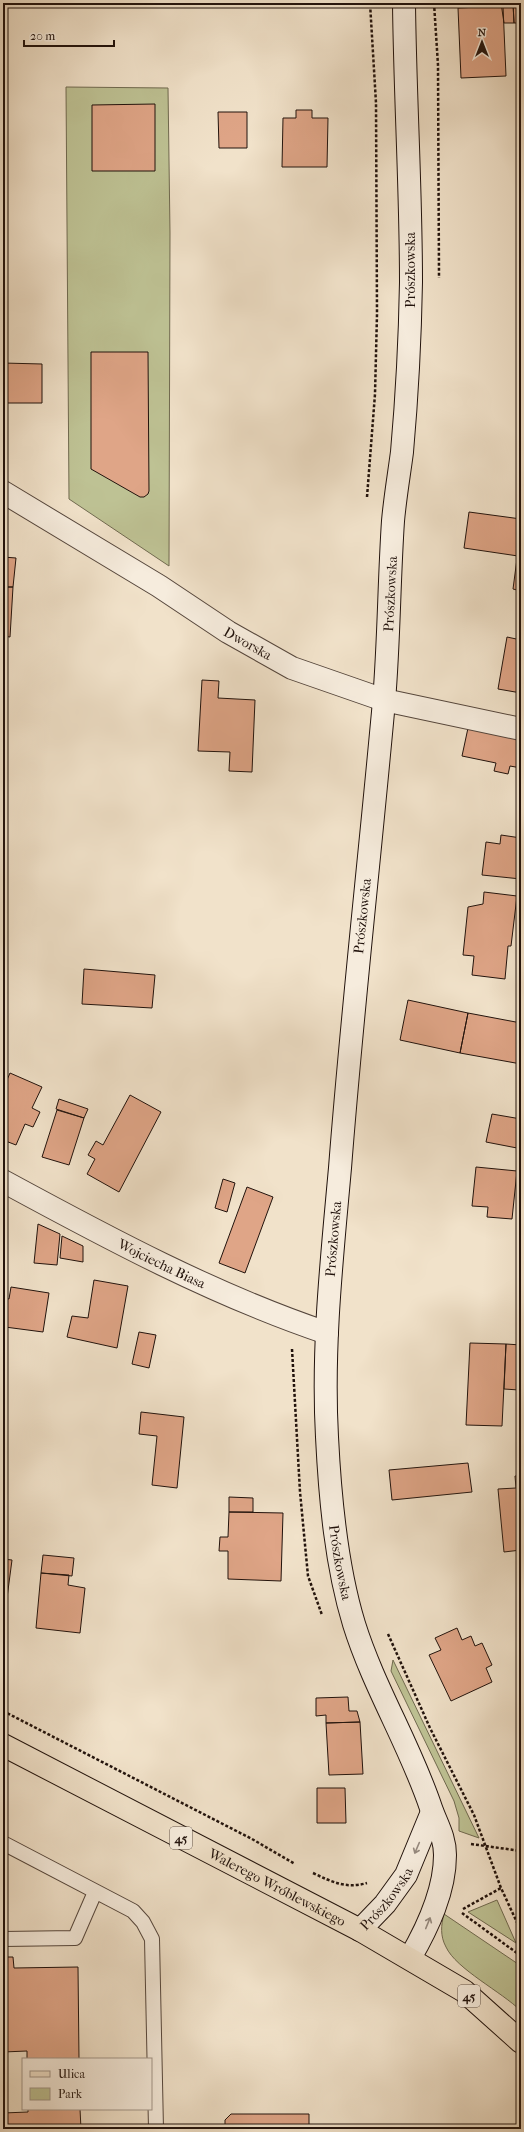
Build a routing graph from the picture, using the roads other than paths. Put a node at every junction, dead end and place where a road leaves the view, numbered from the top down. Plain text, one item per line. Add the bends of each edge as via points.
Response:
1 (404, 3) edge
2 (3, 492) edge
3 (384, 700) junction
4 (521, 729) edge
5 (3, 1181) edge
6 (327, 1333) junction
7 (3, 1746) edge
8 (432, 1812) junction
9 (3, 1843) edge
10 (95, 1892) junction
11 (360, 1930) junction
12 (3, 1939) edge
13 (410, 1958) junction
14 (521, 2042) edge
15 (156, 2129) edge

1 - 3 main road, Prószkowska via 410,294 402,451 394,517
2 - 3 main road, Dworska via 279,661 292,668
3 - 4 main road, Dworska
3 - 6 main road, Prószkowska via 349,1052 329,1277
5 - 6 main road, Wojciecha Biasa via 67,1216 227,1295 275,1316
6 - 8 main road, Prószkowska via 326,1420 330,1493 345,1583 354,1624 421,1779
7 - 11 main road, Walerego Wróblewskiego / 45
8 -> 11 main road, Prószkowska via 402,1880 385,1904
13 -> 8 main road, Prószkowska via 422,1938 444,1872 443,1834
9 - 10 lane
10 - 12 lane via 75,1938
10 - 15 lane via 132,1911 143,1922 152,1939
11 - 13 main road, Prószkowska / 45
13 - 14 main road, Prószkowska / 45 via 464,1991

